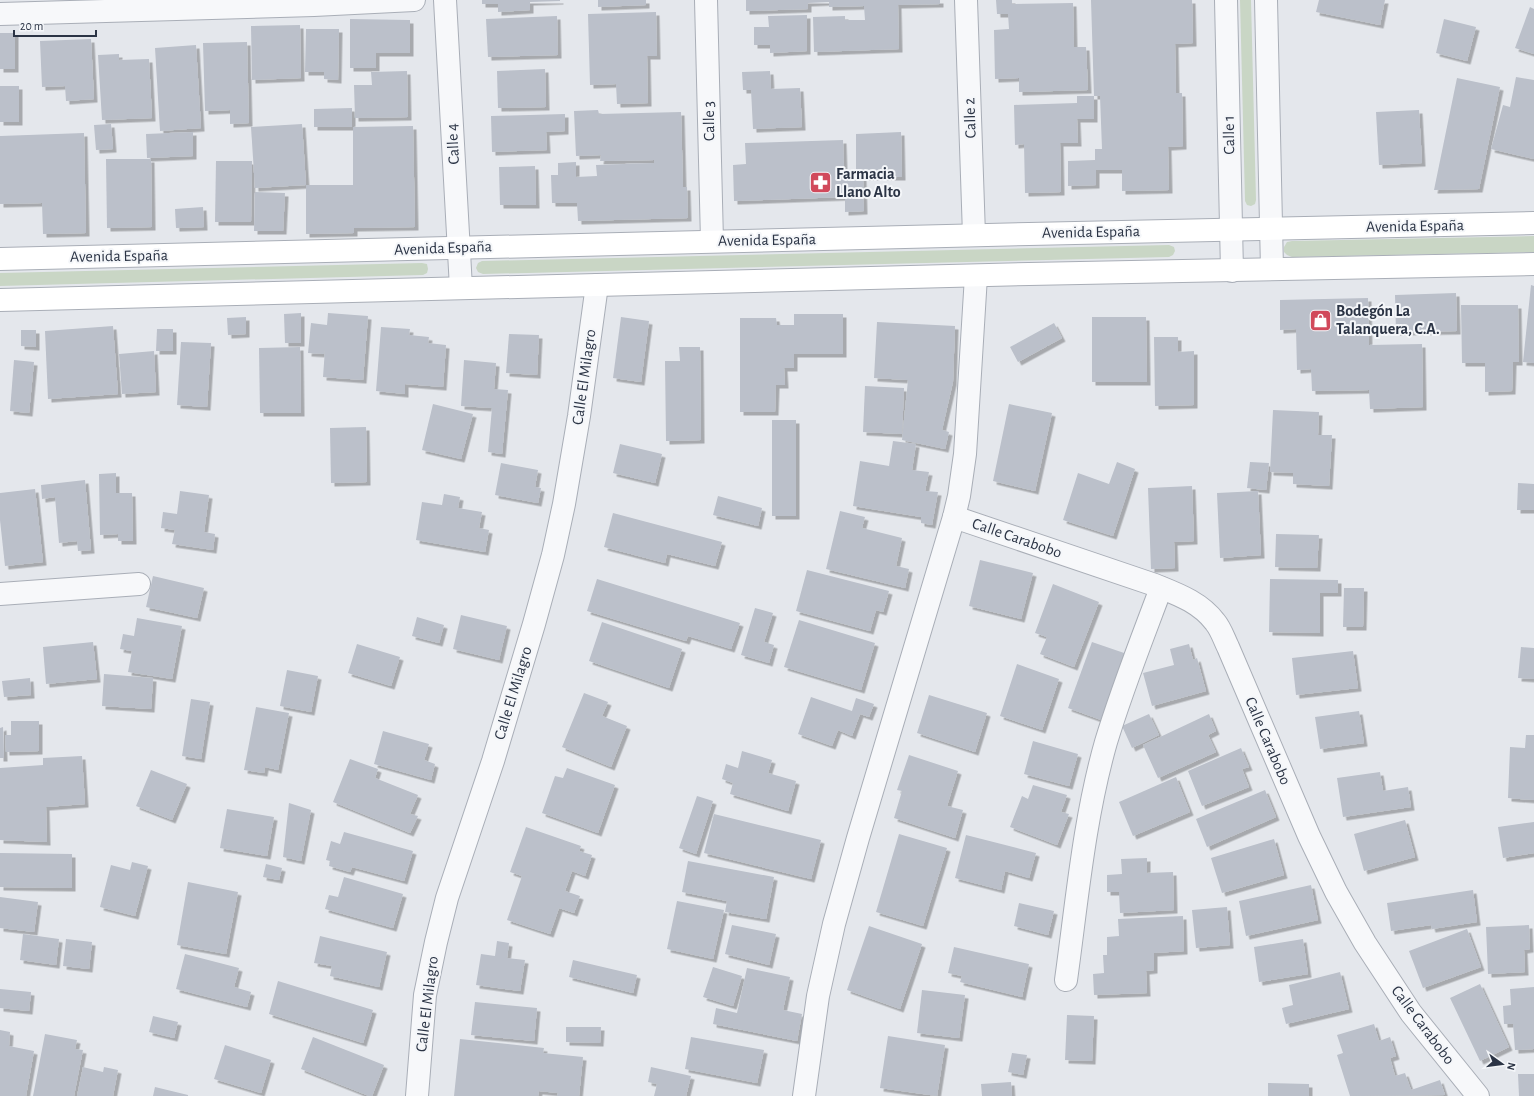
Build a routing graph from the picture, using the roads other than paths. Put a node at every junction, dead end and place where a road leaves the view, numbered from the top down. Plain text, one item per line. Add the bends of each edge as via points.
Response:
1 (414, 0) edge
2 (445, 0) edge
3 (706, 0) edge
4 (966, 0) edge
5 (1226, 0) edge
6 (1266, 0) edge
7 (166, 5) edge
8 (0, 14) edge
9 (1534, 223) edge
10 (1271, 228) junction
11 (1231, 229) junction
12 (974, 235) junction
13 (712, 242) junction
14 (459, 248) junction
15 (0, 259) edge
16 (1534, 264) edge
17 (1272, 269) junction
18 (1232, 270) junction
19 (976, 276) junction
20 (597, 285) junction
21 (461, 288) junction
22 (0, 300) edge
23 (954, 517) junction
24 (139, 584) dead end
25 (1161, 588) junction
26 (0, 594) edge
27 (1066, 980) dead end
28 (417, 1096) edge
29 (804, 1096) edge
30 (1478, 1096) edge

1 - 7 street via 314,5
2 - 14 street, Calle 4
3 - 13 street, Calle 3
4 - 12 street, Calle 2
5 - 11 street, Calle 1
6 - 10 street
7 - 8 street
9 - 10 main road, Avenida España
10 - 11 main road, Avenida España
10 - 17 street
11 - 12 main road, Avenida España
11 - 18 street, Calle 1
12 - 13 main road, Avenida España
13 - 14 main road, Avenida España
14 - 15 main road, Avenida España
14 - 21 street, Calle 4
16 - 17 main road
17 - 18 main road
18 - 19 main road
19 - 20 main road
19 - 23 street via 964,454
20 - 21 main road
20 - 28 street, Calle El Milagro via 579,416 553,555 490,768 447,898 425,995
21 - 22 main road
23 - 25 street, Calle Carabobo
23 - 29 street via 834,924 818,996
24 - 26 street
25 - 27 street via 1106,742 1084,851
25 - 30 street, Calle Carabobo via 1183,596 1204,610 1216,623 1336,892 1365,943 1411,1013

